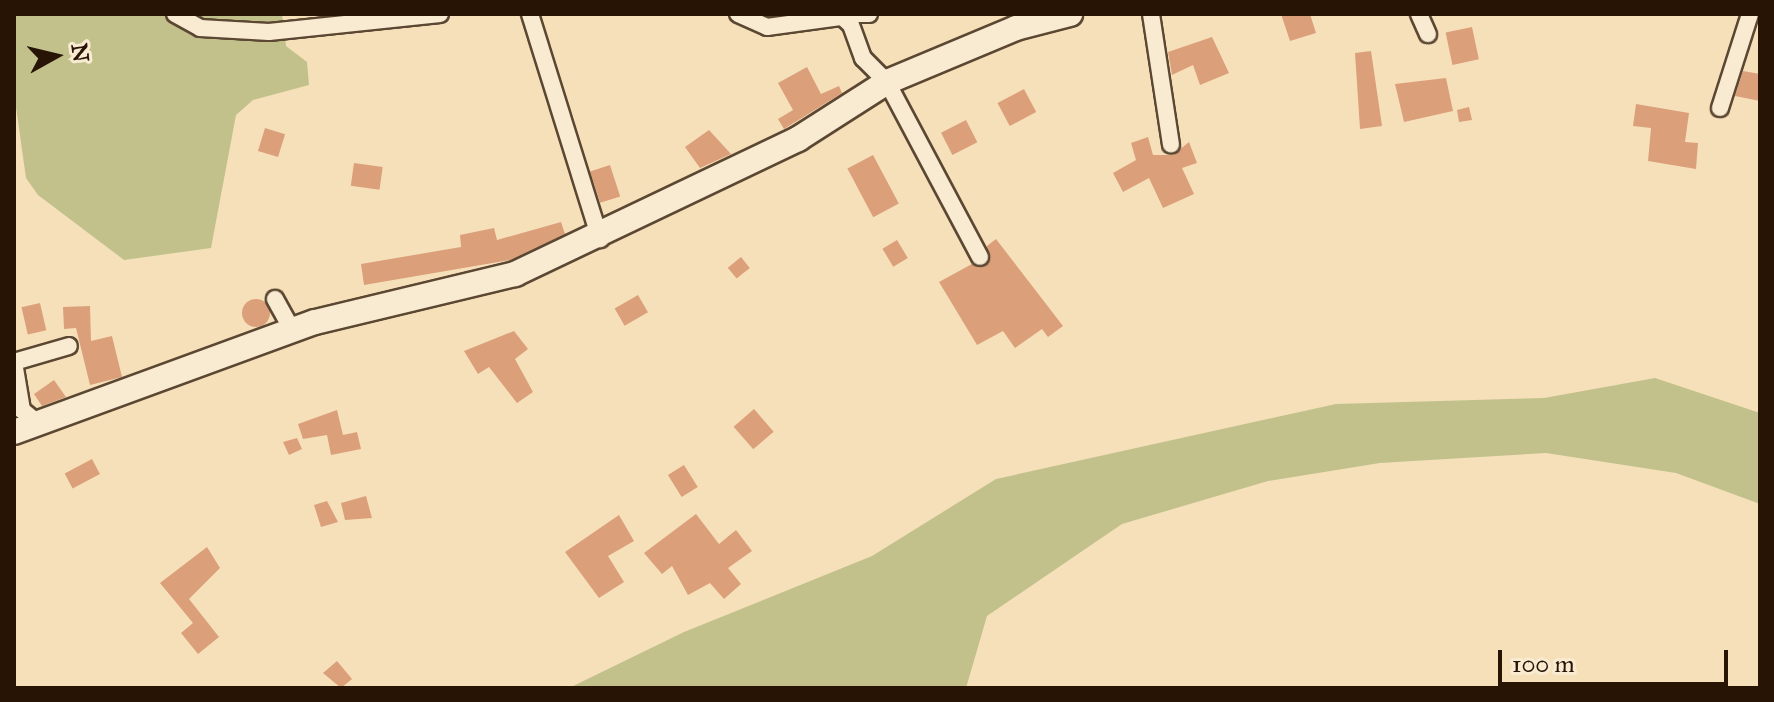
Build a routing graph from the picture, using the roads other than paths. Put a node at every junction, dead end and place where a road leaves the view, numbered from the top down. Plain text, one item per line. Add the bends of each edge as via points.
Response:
1 (175, 14) edge
2 (440, 14) edge
3 (530, 14) edge
4 (738, 14) edge
5 (869, 14) edge
6 (1070, 14) edge
7 (1151, 14) edge
8 (1419, 14) edge
9 (1750, 14) edge
10 (842, 15) edge
11 (1010, 21) edge
12 (1428, 34) dead end
13 (887, 82) junction
14 (1720, 108) dead end
15 (1171, 144) dead end
16 (600, 239) junction
17 (980, 257) dead end
18 (275, 299) dead end
19 (293, 331) junction
20 (69, 346) dead end
21 (14, 362) edge
22 (39, 424) junction
23 (14, 432) edge

1 - 2 street via 200,28 269,32
3 - 16 street
4 - 10 street via 767,27
5 - 10 street
6 - 11 street
7 - 15 street
8 - 12 street
9 - 14 street
10 - 13 street via 863,58
11 - 13 street
13 - 16 street via 798,139
13 - 17 street
16 - 19 street via 515,274
18 - 19 street
19 - 22 street
20 - 21 street
21 - 22 street via 22,410
22 - 23 street

